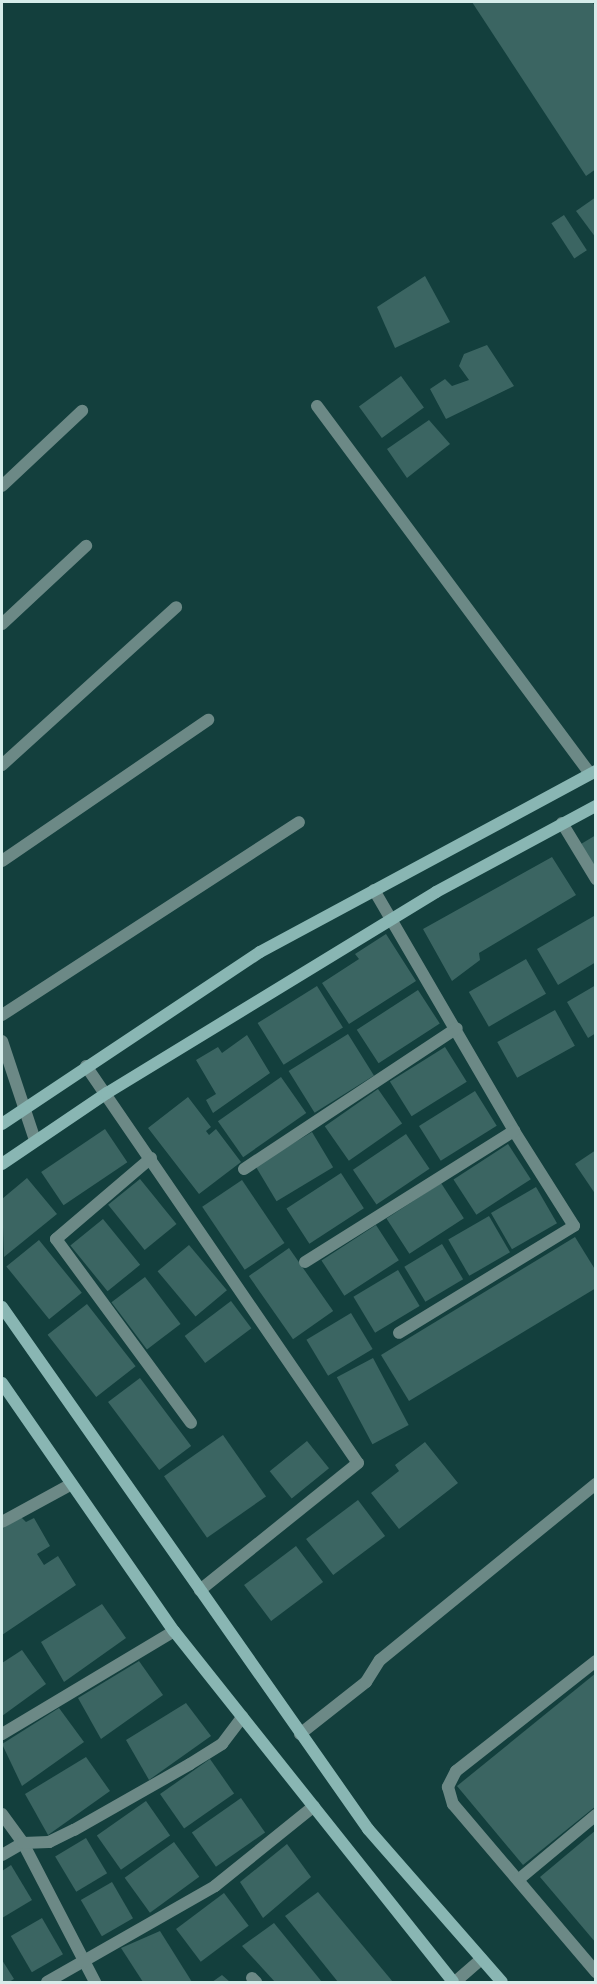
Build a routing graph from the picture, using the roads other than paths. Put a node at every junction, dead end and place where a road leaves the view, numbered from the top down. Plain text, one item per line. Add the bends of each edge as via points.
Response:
1 (317, 406) dead end
2 (82, 411) dead end
3 (2, 486) edge
4 (86, 546) dead end
5 (176, 607) dead end
6 (2, 624) edge
7 (208, 720) dead end
8 (2, 765) edge
9 (592, 772) edge
10 (596, 806) edge
11 (299, 822) dead end
12 (562, 823) junction
13 (2, 861) edge
14 (596, 879) edge
15 (374, 890) junction
16 (393, 919) junction
17 (2, 1015) edge
18 (457, 1028) junction
19 (2, 1041) edge
20 (86, 1066) junction
21 (107, 1093) junction
22 (24, 1107) junction
23 (2, 1124) edge
24 (514, 1131) junction
25 (35, 1140) junction
26 (150, 1158) junction
27 (2, 1164) edge
28 (244, 1169) dead end
29 (305, 1262) dead end
30 (2, 1308) edge
31 (399, 1333) dead end
32 (2, 1383) edge
33 (191, 1423) dead end
34 (596, 1484) edge
35 (70, 1485) junction
36 (2, 1522) edge
37 (200, 1590) junction
38 (174, 1631) junction
39 (596, 1661) edge
40 (242, 1717) junction
41 (2, 1734) edge
42 (300, 1734) junction
43 (314, 1806) junction
44 (2, 1814) edge
45 (596, 1815) edge
46 (23, 1843) junction
47 (2, 1855) edge
48 (518, 1880) junction
49 (481, 1959) junction
50 (83, 1962) junction
51 (596, 1972) edge
52 (47, 1983) edge
53 (95, 1983) edge
54 (454, 1983) edge
55 (502, 1983) edge

1 - 9 street
2 - 3 street
4 - 6 street
5 - 8 street
7 - 13 street
9 - 15 street
10 - 12 street
11 - 17 street
12 - 14 street
12 - 16 street
15 - 16 street
15 - 20 street via 240,964
16 - 18 street
16 - 21 street
18 - 24 street
18 - 28 street
19 - 22 street
20 - 21 street
20 - 22 street
21 - 25 street
21 - 26 street
22 - 23 street
22 - 25 street
24 - 29 street
24 - 31 street via 574,1226
25 - 27 street
26 - 33 street via 56,1239
26 - 37 street via 358,1463
30 - 37 street
32 - 35 street
34 - 42 street via 380,1660 366,1682
35 - 36 street
35 - 38 street
37 - 42 street
38 - 40 street
38 - 41 street
39 - 48 street via 456,1771 448,1787 453,1804
40 - 43 street
40 - 46 street via 222,1744 190,1764 66,1834 49,1842
42 - 49 street via 377,1840
43 - 50 street via 215,1886
43 - 54 street
44 - 46 street
45 - 48 street
46 - 47 street
46 - 50 street
48 - 51 street
49 - 54 street
49 - 55 street
50 - 52 street
50 - 53 street

